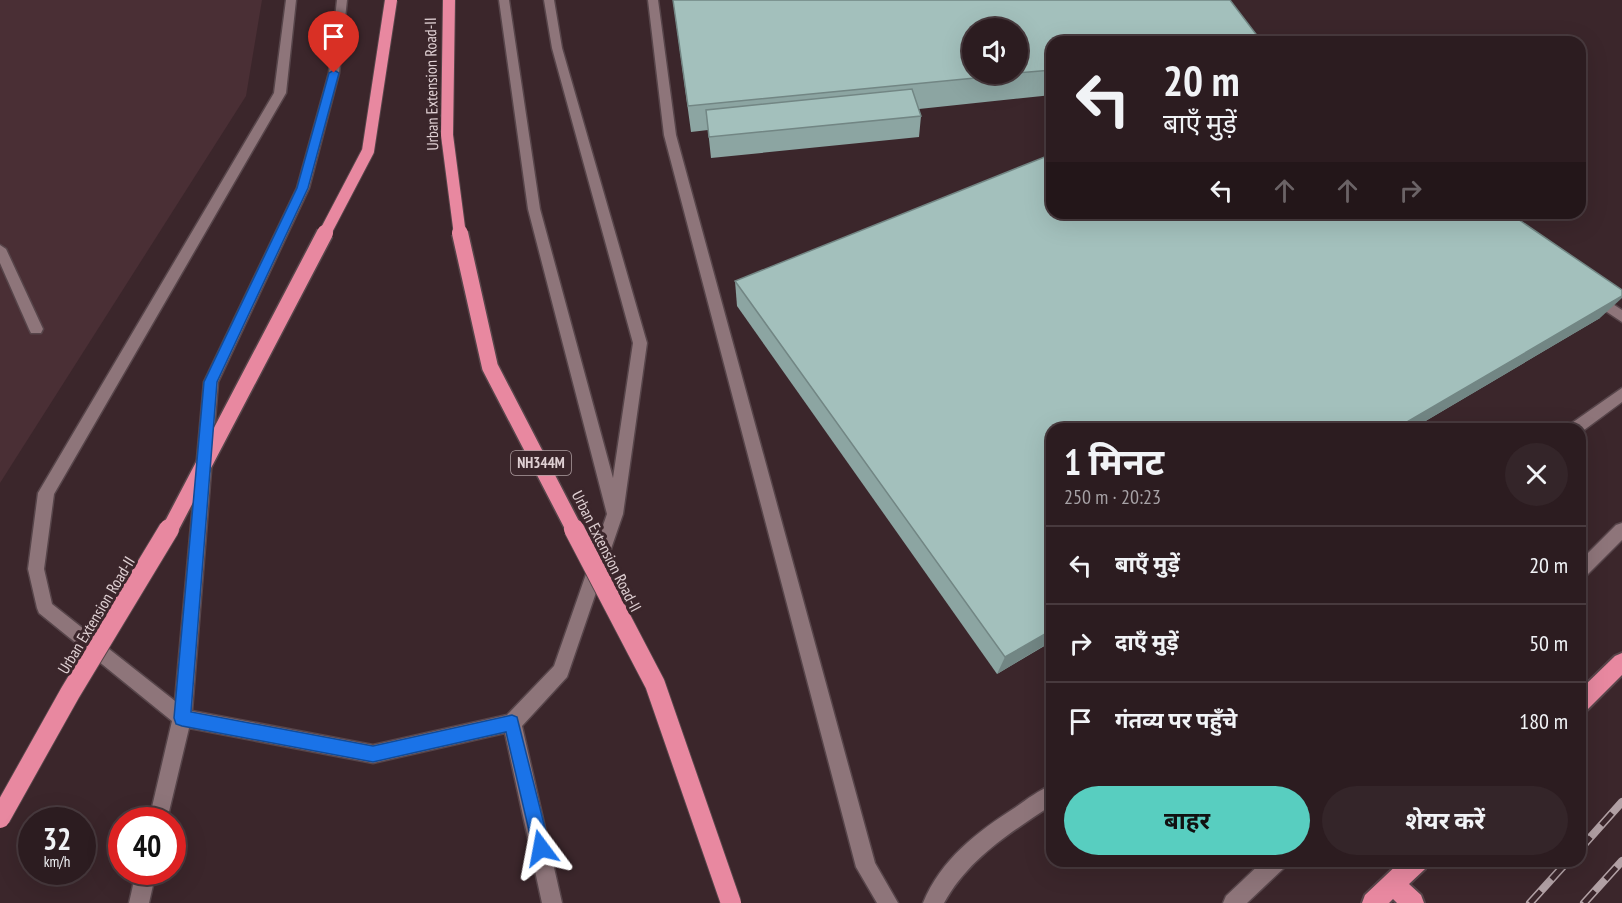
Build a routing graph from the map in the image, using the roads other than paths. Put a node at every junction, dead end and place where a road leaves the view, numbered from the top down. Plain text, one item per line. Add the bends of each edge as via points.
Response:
1 (291, 0) edge
2 (342, 0) edge
3 (391, 0) edge
4 (449, 0) edge
5 (504, 0) edge
6 (549, 0) edge
7 (653, 0) edge
8 (0, 249) edge
9 (14, 280) junction
10 (0, 286) edge
11 (1584, 290) edge
12 (1622, 317) edge
13 (36, 329) dead end
14 (1622, 394) edge
15 (1582, 423) edge
16 (615, 514) junction
17 (1622, 530) edge
18 (1586, 565) edge
19 (1622, 662) edge
20 (1586, 697) edge
21 (182, 718) junction
22 (512, 723) junction
23 (1046, 798) edge
24 (161, 807) edge
25 (0, 818) edge
26 (1271, 867) edge
27 (1411, 867) edge
28 (1393, 884) junction
29 (143, 885) edge
30 (139, 903) edge
31 (552, 903) edge
32 (731, 903) edge
33 (888, 903) edge
34 (933, 903) edge
35 (1233, 903) edge
36 (1373, 903) edge
37 (1413, 903) edge

1 - 21 street via 280,93 46,493 36,569 45,608
2 - 21 street via 334,73 303,188 211,382
3 - 25 highway, Urban Extension Road-II, bridge via 368,151 181,510
4 - 32 highway, Urban Extension Road-II / NH344M, bridge via 447,135 461,244 490,367 655,684
5 - 16 street via 534,209
6 - 16 street via 557,48 640,343
7 - 33 street via 670,135 866,867
8 - 9 street
9 - 10 street
9 - 13 street
11 - 12 street
14 - 15 street
16 - 22 street via 561,671
17 - 18 street
19 - 20 highway
21 - 22 street via 373,754
21 - 24 street
22 - 31 street
23 - 34 street via 965,857
26 - 35 street
27 - 28 highway
28 - 36 highway
28 - 37 highway
29 - 30 street

